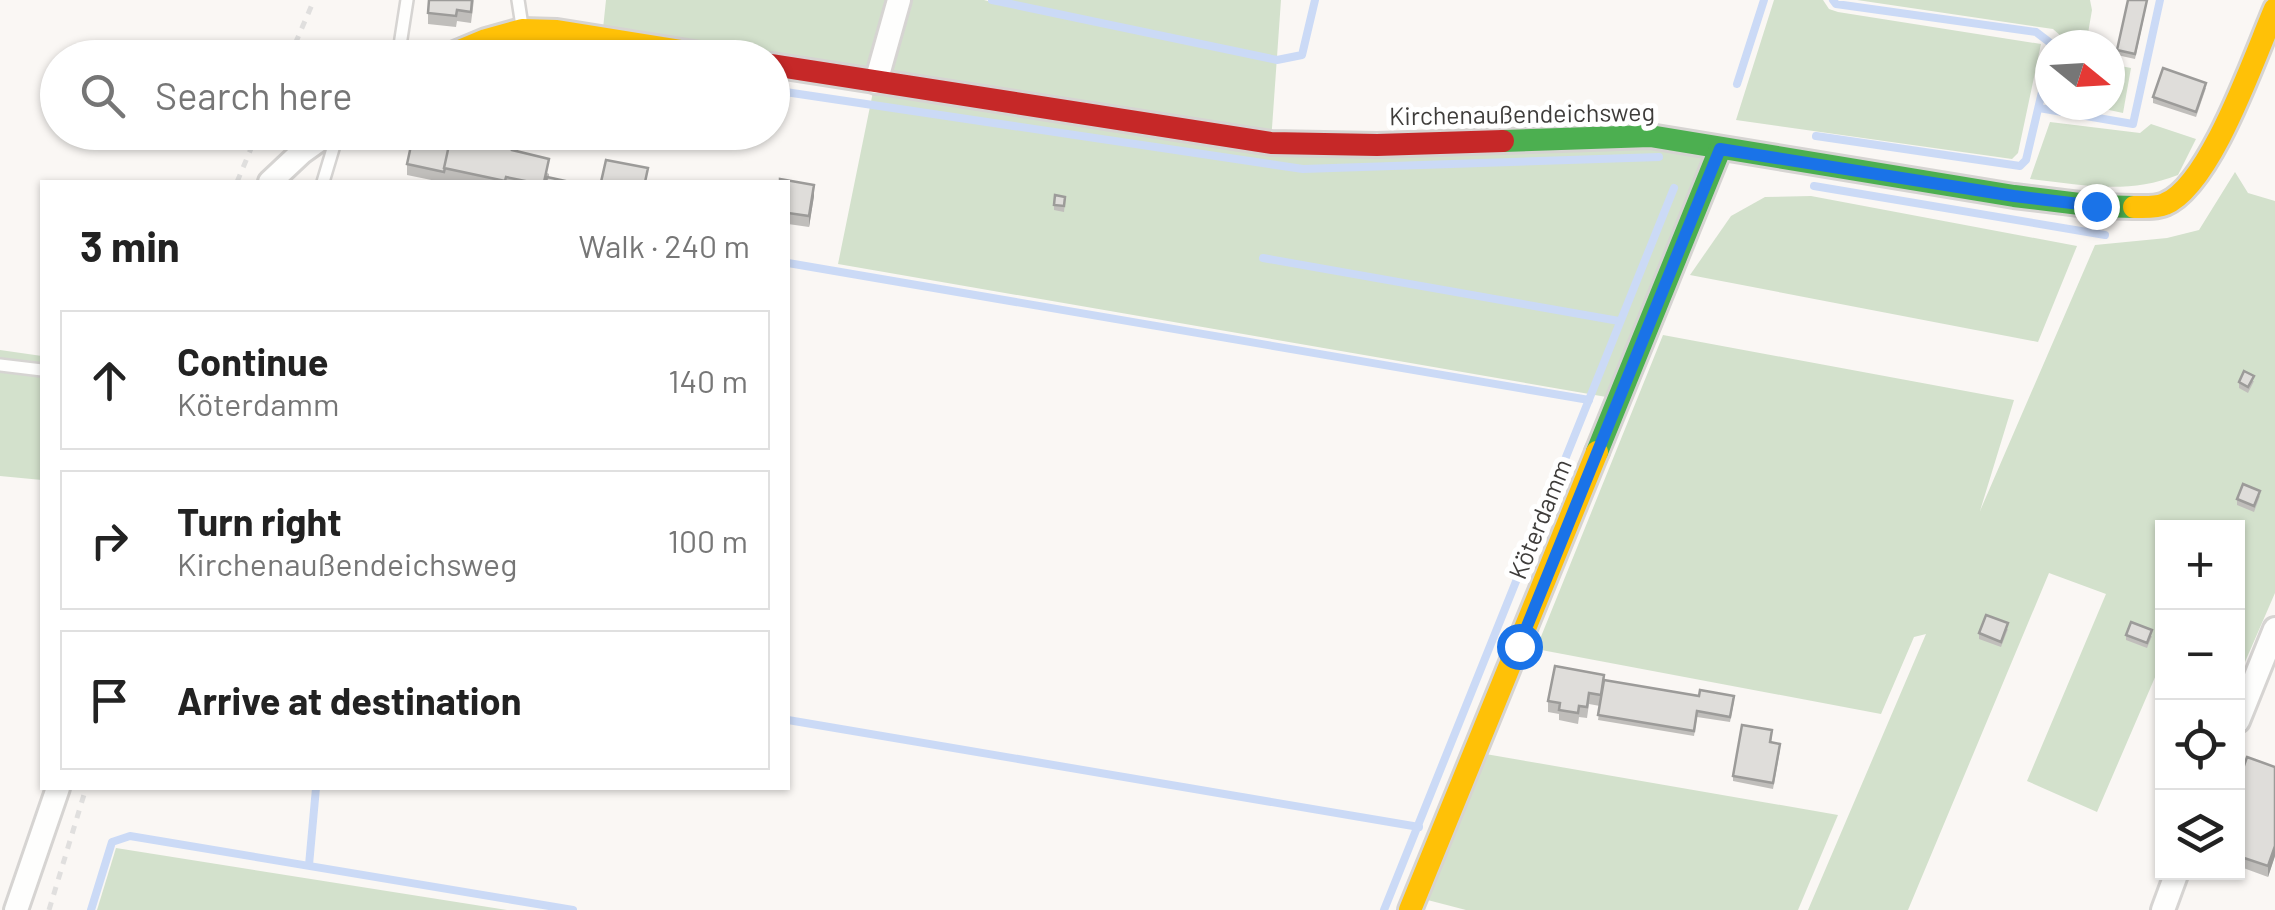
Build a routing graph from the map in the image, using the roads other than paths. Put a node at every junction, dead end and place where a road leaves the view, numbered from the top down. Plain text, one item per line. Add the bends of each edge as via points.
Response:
1 (407, 0) edge
2 (518, 0) edge
3 (899, 0) edge
4 (2275, 9) edge
5 (522, 30) junction
6 (401, 40) edge
7 (486, 40) edge
8 (617, 40) edge
9 (790, 68) edge
10 (876, 82) junction
11 (1720, 149) junction
12 (305, 150) edge
13 (333, 150) edge
14 (272, 180) edge
15 (324, 180) edge
16 (0, 365) edge
17 (40, 370) edge
18 (2275, 629) edge
19 (2245, 704) edge
20 (57, 790) edge
21 (2174, 880) edge
22 (16, 910) edge
23 (1410, 910) edge
24 (2163, 910) edge

1 - 6 lane
2 - 5 lane
3 - 10 street
4 - 11 street, Kirchenaußendeichsweg via 2209,160 2168,204 2096,206 2014,196
5 - 7 street
5 - 8 street
9 - 10 street, Kirchenaußendeichsweg
10 - 11 street, Kirchenaußendeichsweg via 1271,143 1650,136
11 - 23 street, Köterdamm
12 - 14 street
13 - 15 lane
16 - 17 lane
18 - 19 street
20 - 22 street
21 - 24 street

